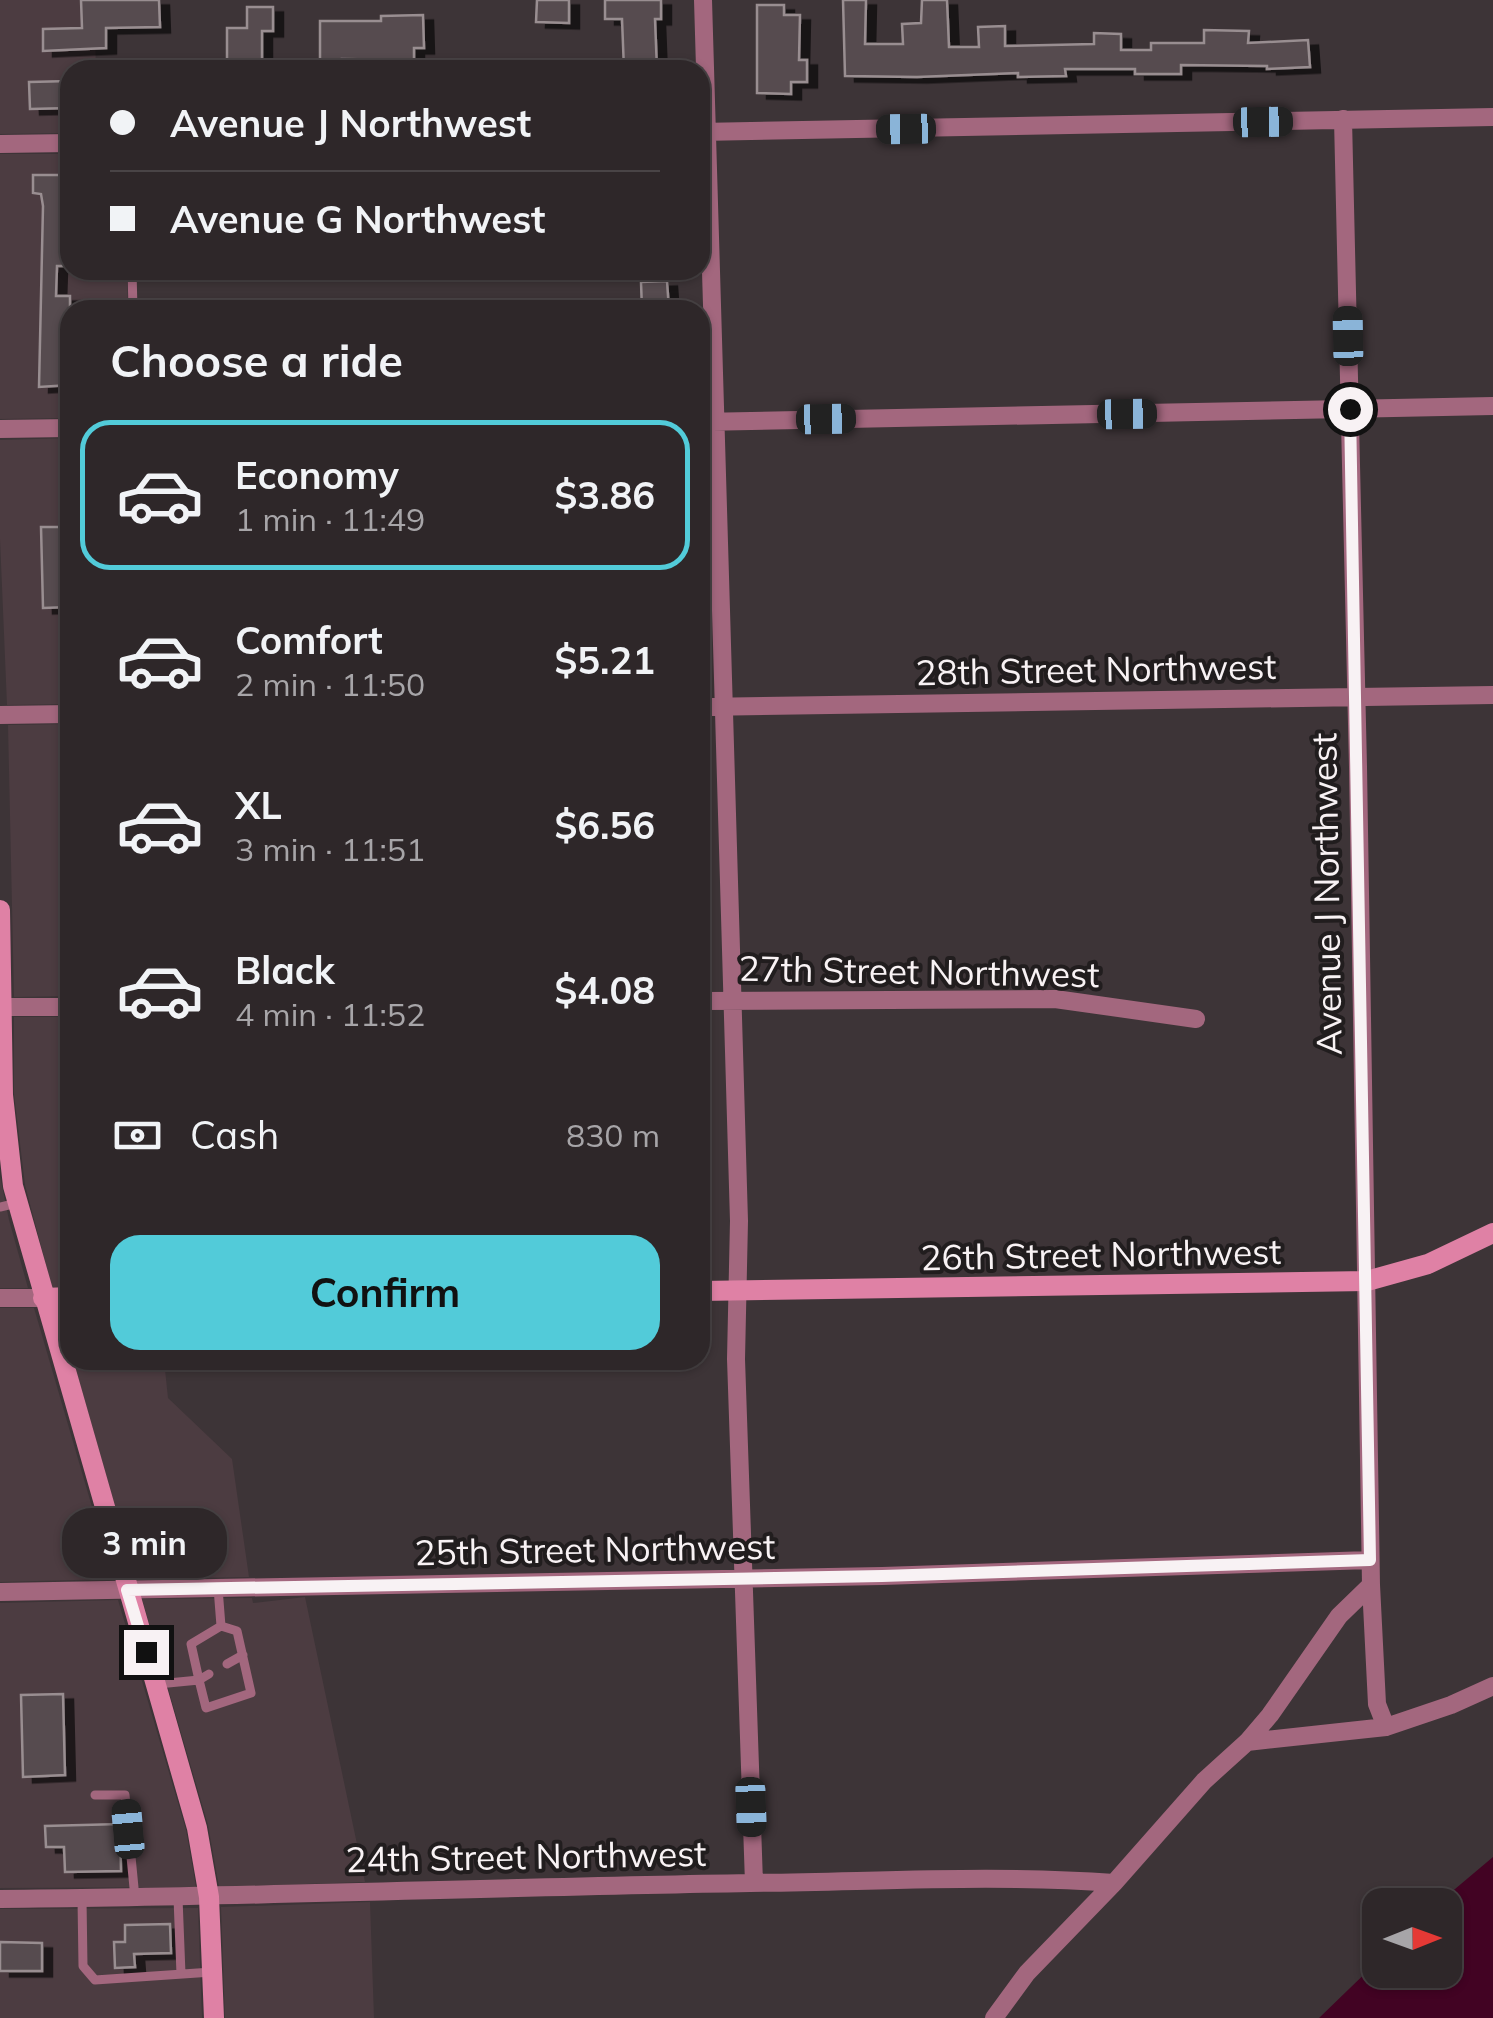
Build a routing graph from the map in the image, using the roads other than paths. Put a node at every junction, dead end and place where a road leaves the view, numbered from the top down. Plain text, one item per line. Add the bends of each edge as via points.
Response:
1 (702, 0) edge
2 (703, 60) edge
3 (1493, 117) edge
4 (1343, 119) junction
5 (710, 132) edge
6 (0, 144) edge
7 (60, 144) edge
8 (1493, 406) edge
9 (1350, 409) junction
10 (710, 422) edge
11 (60, 428) edge
12 (0, 430) edge
13 (710, 458) edge
14 (1493, 695) edge
15 (1355, 698) junction
16 (710, 707) edge
17 (724, 708) junction
18 (60, 714) edge
19 (0, 715) edge
20 (0, 910) edge
21 (0, 940) edge
22 (2, 998) edge
23 (732, 1000) junction
24 (710, 1001) edge
25 (60, 1005) edge
26 (1196, 1018) dead end
27 (8, 1205) edge
28 (1493, 1233) edge
29 (1367, 1282) junction
30 (736, 1290) junction
31 (710, 1291) edge
32 (0, 1298) edge
33 (42, 1298) junction
34 (60, 1298) edge
35 (60, 1360) edge
36 (63, 1370) edge
37 (1370, 1560) junction
38 (744, 1577) junction
39 (1370, 1585) junction
40 (218, 1588) junction
41 (127, 1590) junction
42 (0, 1592) edge
43 (221, 1626) junction
44 (243, 1655) junction
45 (227, 1664) dead end
46 (209, 1674) dead end
47 (199, 1680) junction
48 (155, 1684) junction
49 (1493, 1686) edge
50 (1386, 1726) junction
51 (1247, 1742) junction
52 (94, 1795) dead end
53 (1114, 1883) junction
54 (754, 1884) junction
55 (209, 1897) junction
56 (82, 1898) junction
57 (135, 1898) junction
58 (178, 1898) junction
59 (0, 1899) edge
60 (212, 1972) junction
61 (181, 1974) junction
62 (214, 2018) edge
63 (994, 2018) edge

1 - 2 street
3 - 4 street
4 - 5 street
4 - 9 street, Avenue J Northwest
6 - 7 street
8 - 9 street
9 - 10 street
9 - 15 street, Avenue J Northwest
11 - 12 street
13 - 17 street
14 - 15 street, 28th Street Northwest
15 - 17 street, 28th Street Northwest
15 - 29 street, Avenue J Northwest
16 - 17 street, 28th Street Northwest
17 - 23 street
18 - 19 street
20 - 21 main road
21 - 22 main road
22 - 25 street
22 - 27 main road
23 - 24 street, 27th Street Northwest
23 - 26 street, 27th Street Northwest via 1056,999
23 - 30 street
27 - 33 main road
28 - 29 main road, 26th Street Northwest via 1438,1260
29 - 30 main road, 26th Street Northwest
29 - 37 street, Avenue J Northwest
30 - 31 main road, 26th Street Northwest
30 - 38 street
32 - 33 street
33 - 34 main road
33 - 35 main road
36 - 41 main road
37 - 38 street, 25th Street Northwest
37 - 39 street, Avenue J Northwest
38 - 40 street, 25th Street Northwest
38 - 54 street
39 - 50 street, Avenue J Northwest via 1377,1704
39 - 51 street via 1339,1616
40 - 41 street, 25th Street Northwest
40 - 43 lane
41 - 42 street, 25th Street Northwest
41 - 48 main road
43 - 44 lane via 236,1632
43 - 47 lane via 190,1644
44 - 45 lane
44 - 47 lane via 251,1693 206,1708
46 - 47 lane
47 - 48 lane
48 - 55 main road via 197,1828
49 - 50 street
50 - 51 street
51 - 53 street
52 - 57 lane via 125,1795
53 - 54 street, 24th Street Northwest via 1040,1877
53 - 63 street via 1027,1973
54 - 55 street, 24th Street Northwest
55 - 58 street, 24th Street Northwest
55 - 60 main road
56 - 57 street, 24th Street Northwest
56 - 59 street, 24th Street Northwest
56 - 61 lane via 84,1966 95,1980
57 - 58 street, 24th Street Northwest
58 - 61 lane
60 - 61 lane
60 - 62 main road

